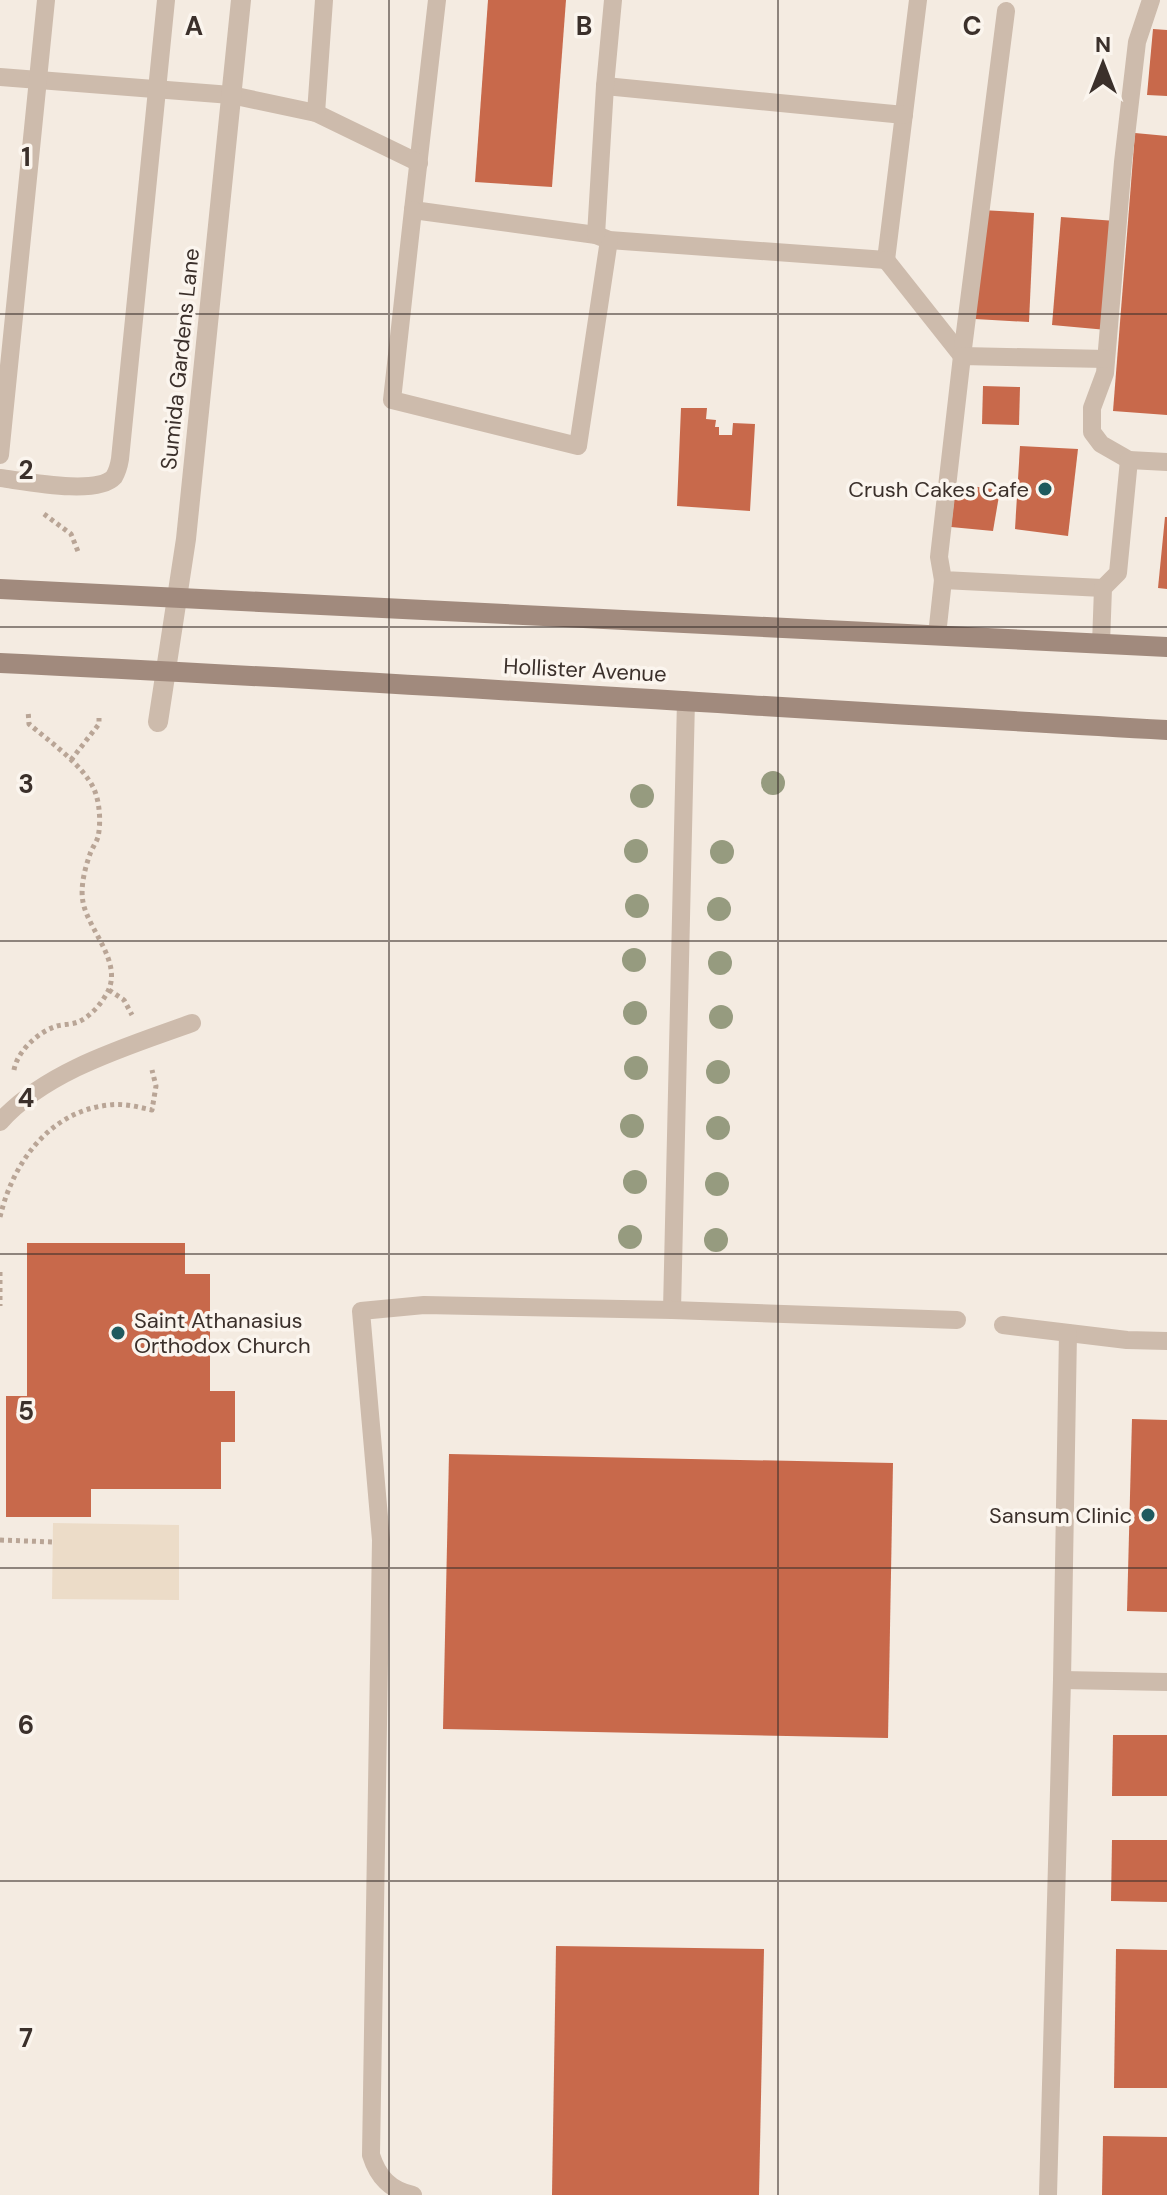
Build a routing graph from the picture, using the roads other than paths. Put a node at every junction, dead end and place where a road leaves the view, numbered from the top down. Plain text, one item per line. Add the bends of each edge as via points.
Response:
1 (46, 0) edge
2 (166, 0) edge
3 (241, 0) edge
4 (324, 0) edge
5 (437, 0) edge
6 (613, 0) edge
7 (918, 0) edge
8 (1151, 0) edge
9 (1006, 11) dead end
10 (0, 77) edge
11 (38, 80) junction
12 (605, 86) junction
13 (157, 90) junction
14 (231, 95) junction
15 (316, 113) junction
16 (904, 115) junction
17 (419, 163) junction
18 (413, 210) junction
19 (602, 238) junction
20 (886, 260) junction
21 (962, 356) junction
22 (1106, 359) junction
23 (0, 455) edge
24 (1129, 460) junction
25 (1167, 462) edge
26 (0, 478) edge
27 (943, 580) junction
28 (1103, 588) junction
29 (0, 589) edge
30 (177, 596) junction
31 (937, 635) junction
32 (1101, 644) junction
33 (1167, 647) edge
34 (0, 663) edge
35 (164, 670) junction
36 (686, 700) junction
37 (158, 722) dead end
38 (1167, 730) edge
39 (192, 1023) dead end
40 (0, 1122) edge
41 (672, 1310) junction
42 (957, 1320) dead end
43 (1003, 1325) dead end
44 (1068, 1333) junction
45 (1167, 1341) edge
46 (1062, 1680) junction
47 (1167, 1682) edge
48 (380, 2190) edge
49 (413, 2195) edge
50 (1048, 2195) edge

1 - 11 lane
2 - 13 lane
3 - 14 street, Sumida Gardens Lane
4 - 15 lane
5 - 17 lane
6 - 12 lane
7 - 16 lane
8 - 22 lane via 1137,42
9 - 21 lane
10 - 11 lane
11 - 13 lane
11 - 23 lane
12 - 16 lane
12 - 19 lane
13 - 14 lane
13 - 26 lane via 115,476 84,487
14 - 15 lane
14 - 30 street, Sumida Gardens Lane
15 - 17 lane
16 - 20 lane
17 - 18 lane
18 - 19 lane
18 - 19 lane via 392,400 578,446
19 - 20 lane
20 - 21 lane
21 - 22 lane
21 - 27 lane via 939,557
22 - 24 lane via 1092,408 1092,432 1101,444
24 - 25 lane
24 - 28 lane via 1118,573
27 - 28 lane
27 - 31 lane
28 - 32 lane
29 - 30 main road
30 - 31 main road
30 - 35 street, Sumida Gardens Lane
31 - 32 main road
32 - 33 main road
34 - 35 main road, Hollister Avenue
35 - 36 main road, Hollister Avenue
35 - 37 street, Sumida Gardens Lane
36 - 38 main road, Hollister Avenue
36 - 41 lane
39 - 40 lane via 42,1086
41 - 42 lane
41 - 48 lane via 424,1305 361,1311 381,1540 371,2155
43 - 44 lane
44 - 45 lane
44 - 46 lane
46 - 47 lane
46 - 50 lane
48 - 49 lane

